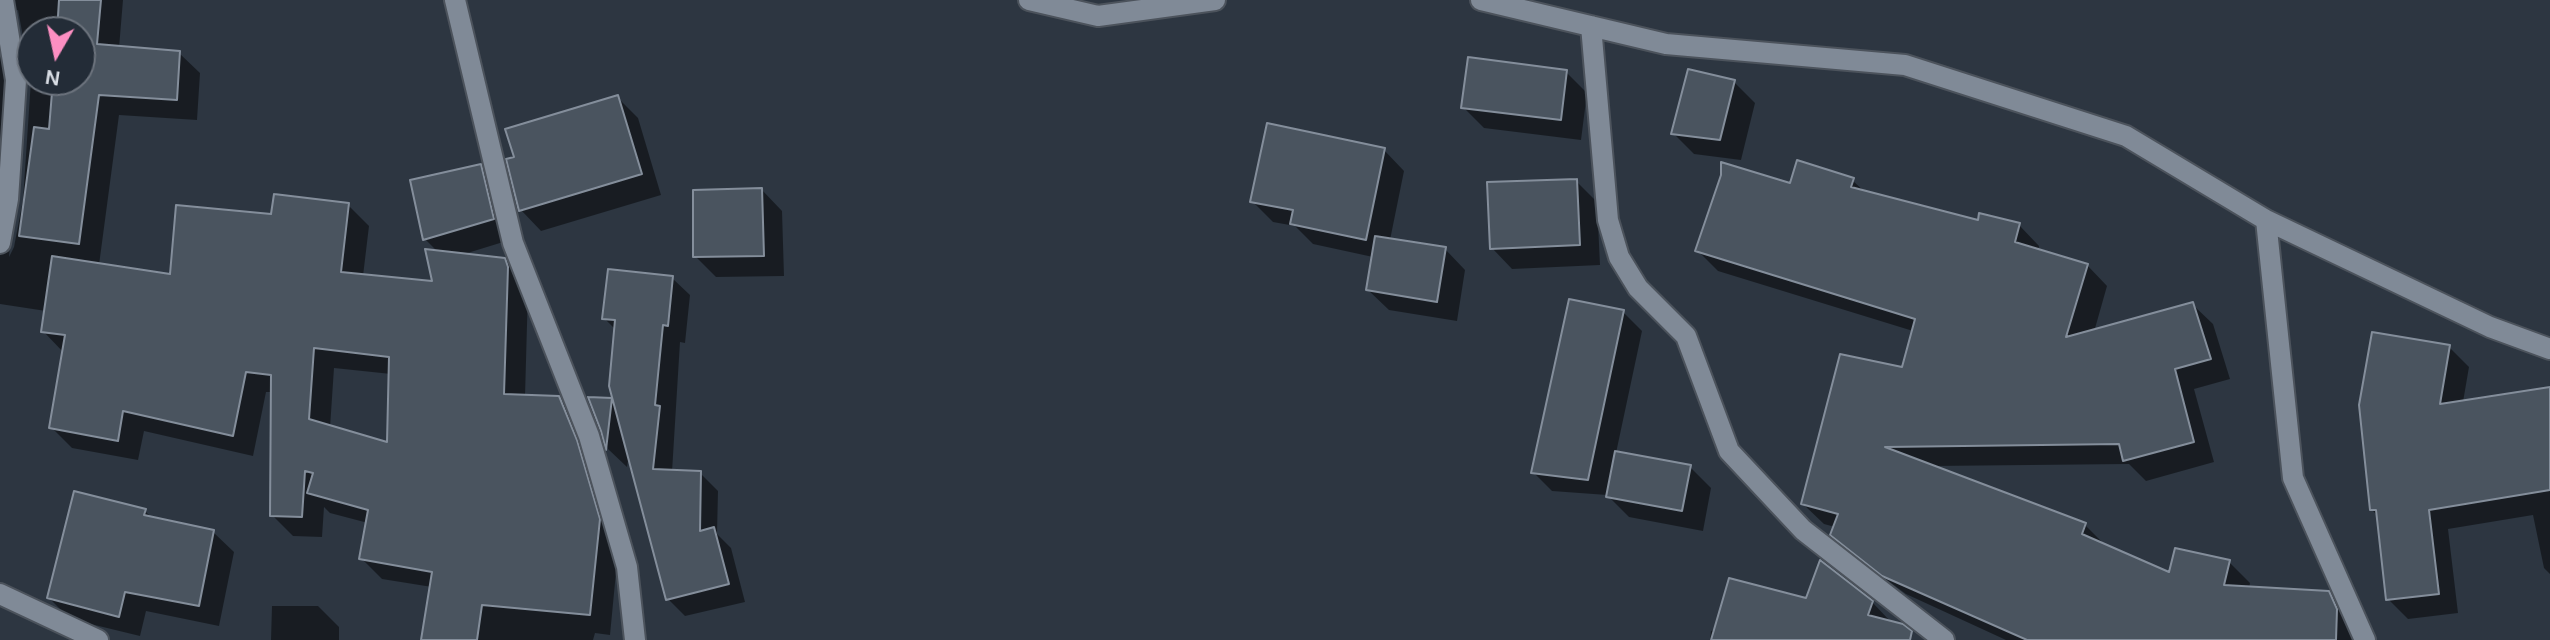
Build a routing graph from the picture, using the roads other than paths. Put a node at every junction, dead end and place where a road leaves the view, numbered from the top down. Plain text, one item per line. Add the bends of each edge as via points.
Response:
1 (3, 0) edge
2 (455, 0) edge
3 (1029, 0) edge
4 (1215, 0) edge
5 (1481, 0) edge
6 (1591, 26) junction
7 (4, 198) edge
8 (2266, 220) junction
9 (0, 243) edge
10 (2550, 349) edge
11 (0, 594) edge
12 (98, 640) edge
13 (635, 640) edge
14 (1944, 640) edge
15 (2365, 640) edge

1 - 7 street via 16,80
2 - 13 street via 513,243 589,436 627,567
3 - 4 street via 1098,16
5 - 6 street
6 - 8 street via 1666,44 1905,65 2126,136
6 - 14 street via 1608,220 1619,257 1638,288 1686,336 1729,451 1803,530
7 - 9 street
8 - 10 street via 2490,327
8 - 15 street via 2293,478
11 - 12 street

